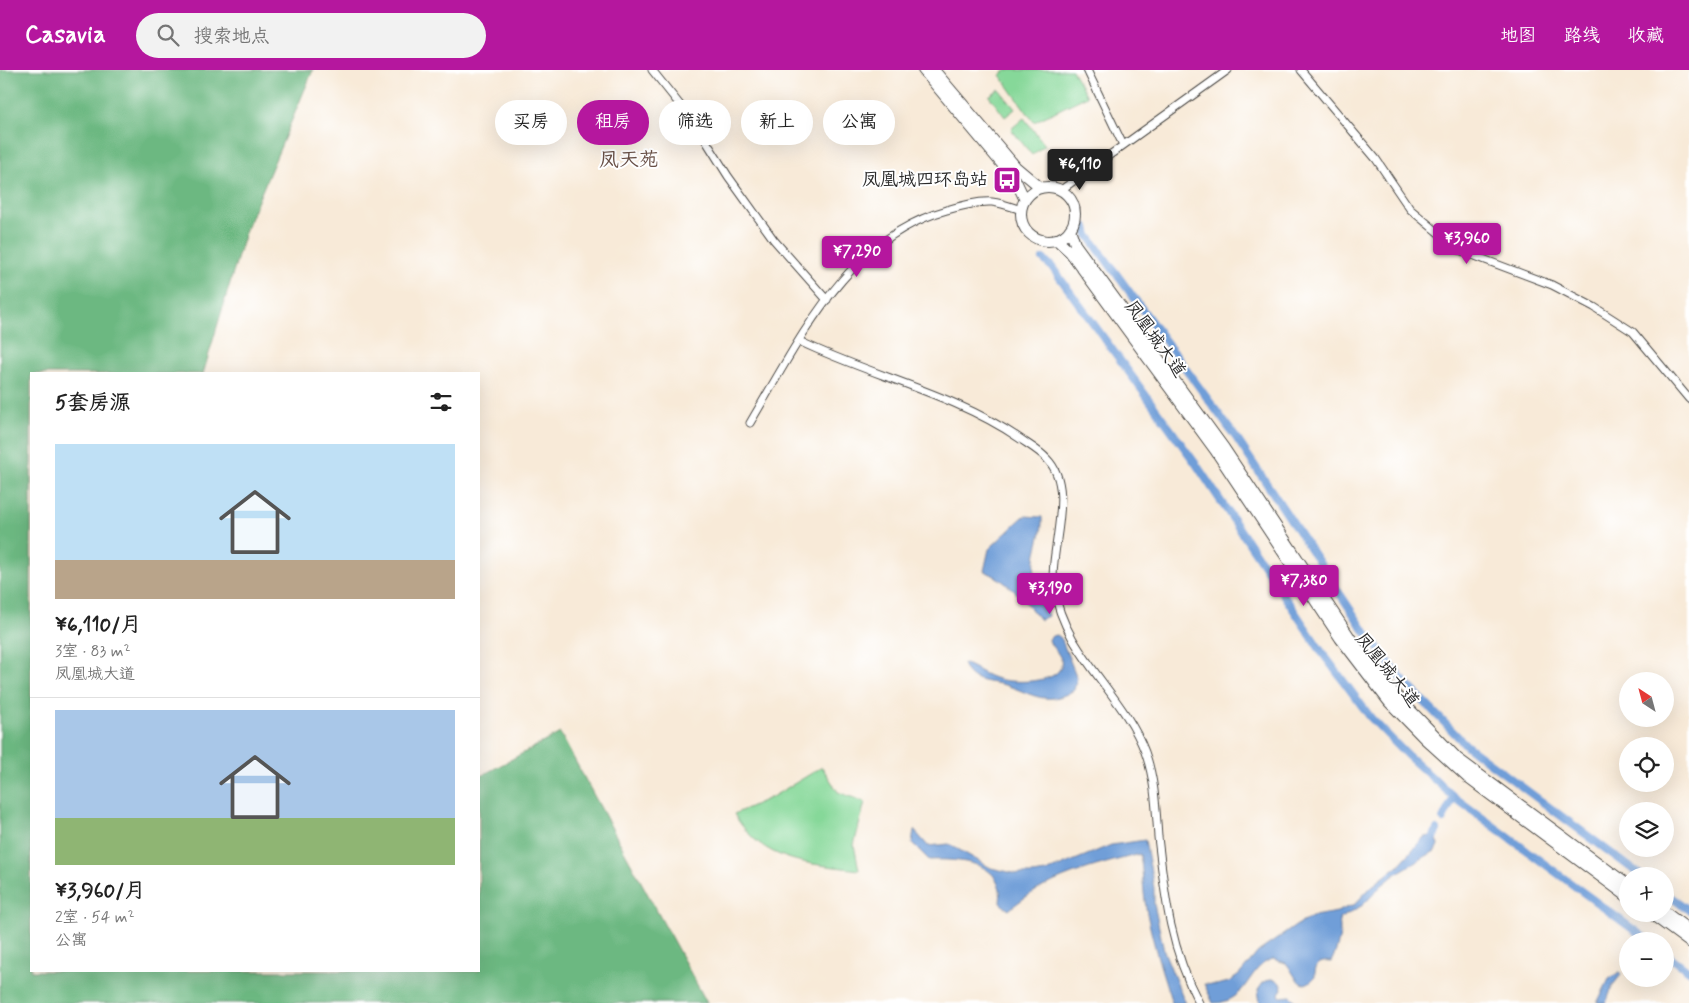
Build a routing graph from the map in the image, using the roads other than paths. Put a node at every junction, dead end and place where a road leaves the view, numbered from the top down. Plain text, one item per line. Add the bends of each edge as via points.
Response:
1 (652, 70) edge
2 (923, 70) edge
3 (934, 70) edge
4 (1086, 70) edge
5 (1228, 70) edge
6 (1301, 70) edge
7 (1123, 146) junction
8 (1041, 188) junction
9 (1061, 190) junction
10 (1023, 205) junction
11 (1070, 229) junction
12 (1056, 239) junction
13 (827, 300) junction
14 (799, 341) junction
15 (1689, 399) edge
16 (750, 423) dead end
17 (1619, 878) edge
18 (1619, 890) edge
19 (1674, 919) edge
20 (1662, 922) edge
21 (1689, 930) edge
22 (1689, 942) edge
23 (1199, 1003) edge

1 - 13 street via 696,126 774,240
2 - 10 main road via 1016,181
3 - 8 main road via 1016,167
4 - 7 street
5 - 7 street
6 - 15 street via 1376,159 1410,209 1459,250 1552,285 1633,332
7 - 9 street
8 - 9 main road
8 - 10 main road via 1032,192
9 - 11 main road via 1073,203 1074,221
10 - 12 main road via 1022,219 1030,234 1038,239
10 - 13 street via 992,202 956,207 922,218 861,258
11 - 12 main road
11 - 17 main road, 凤凰城大道 via 1074,244 1224,448 1351,639 1388,687 1428,731 1470,768
12 - 18 main road, 凤凰城大道 via 1070,252 1181,403 1340,638 1389,702 1429,744 1469,779
13 - 14 street
14 - 16 street
14 - 23 street via 977,414 1026,443 1055,469 1060,496 1052,565 1056,600 1078,649 1132,724 1146,756 1154,788 1170,927 1181,966
19 - 21 main road
20 - 22 main road

